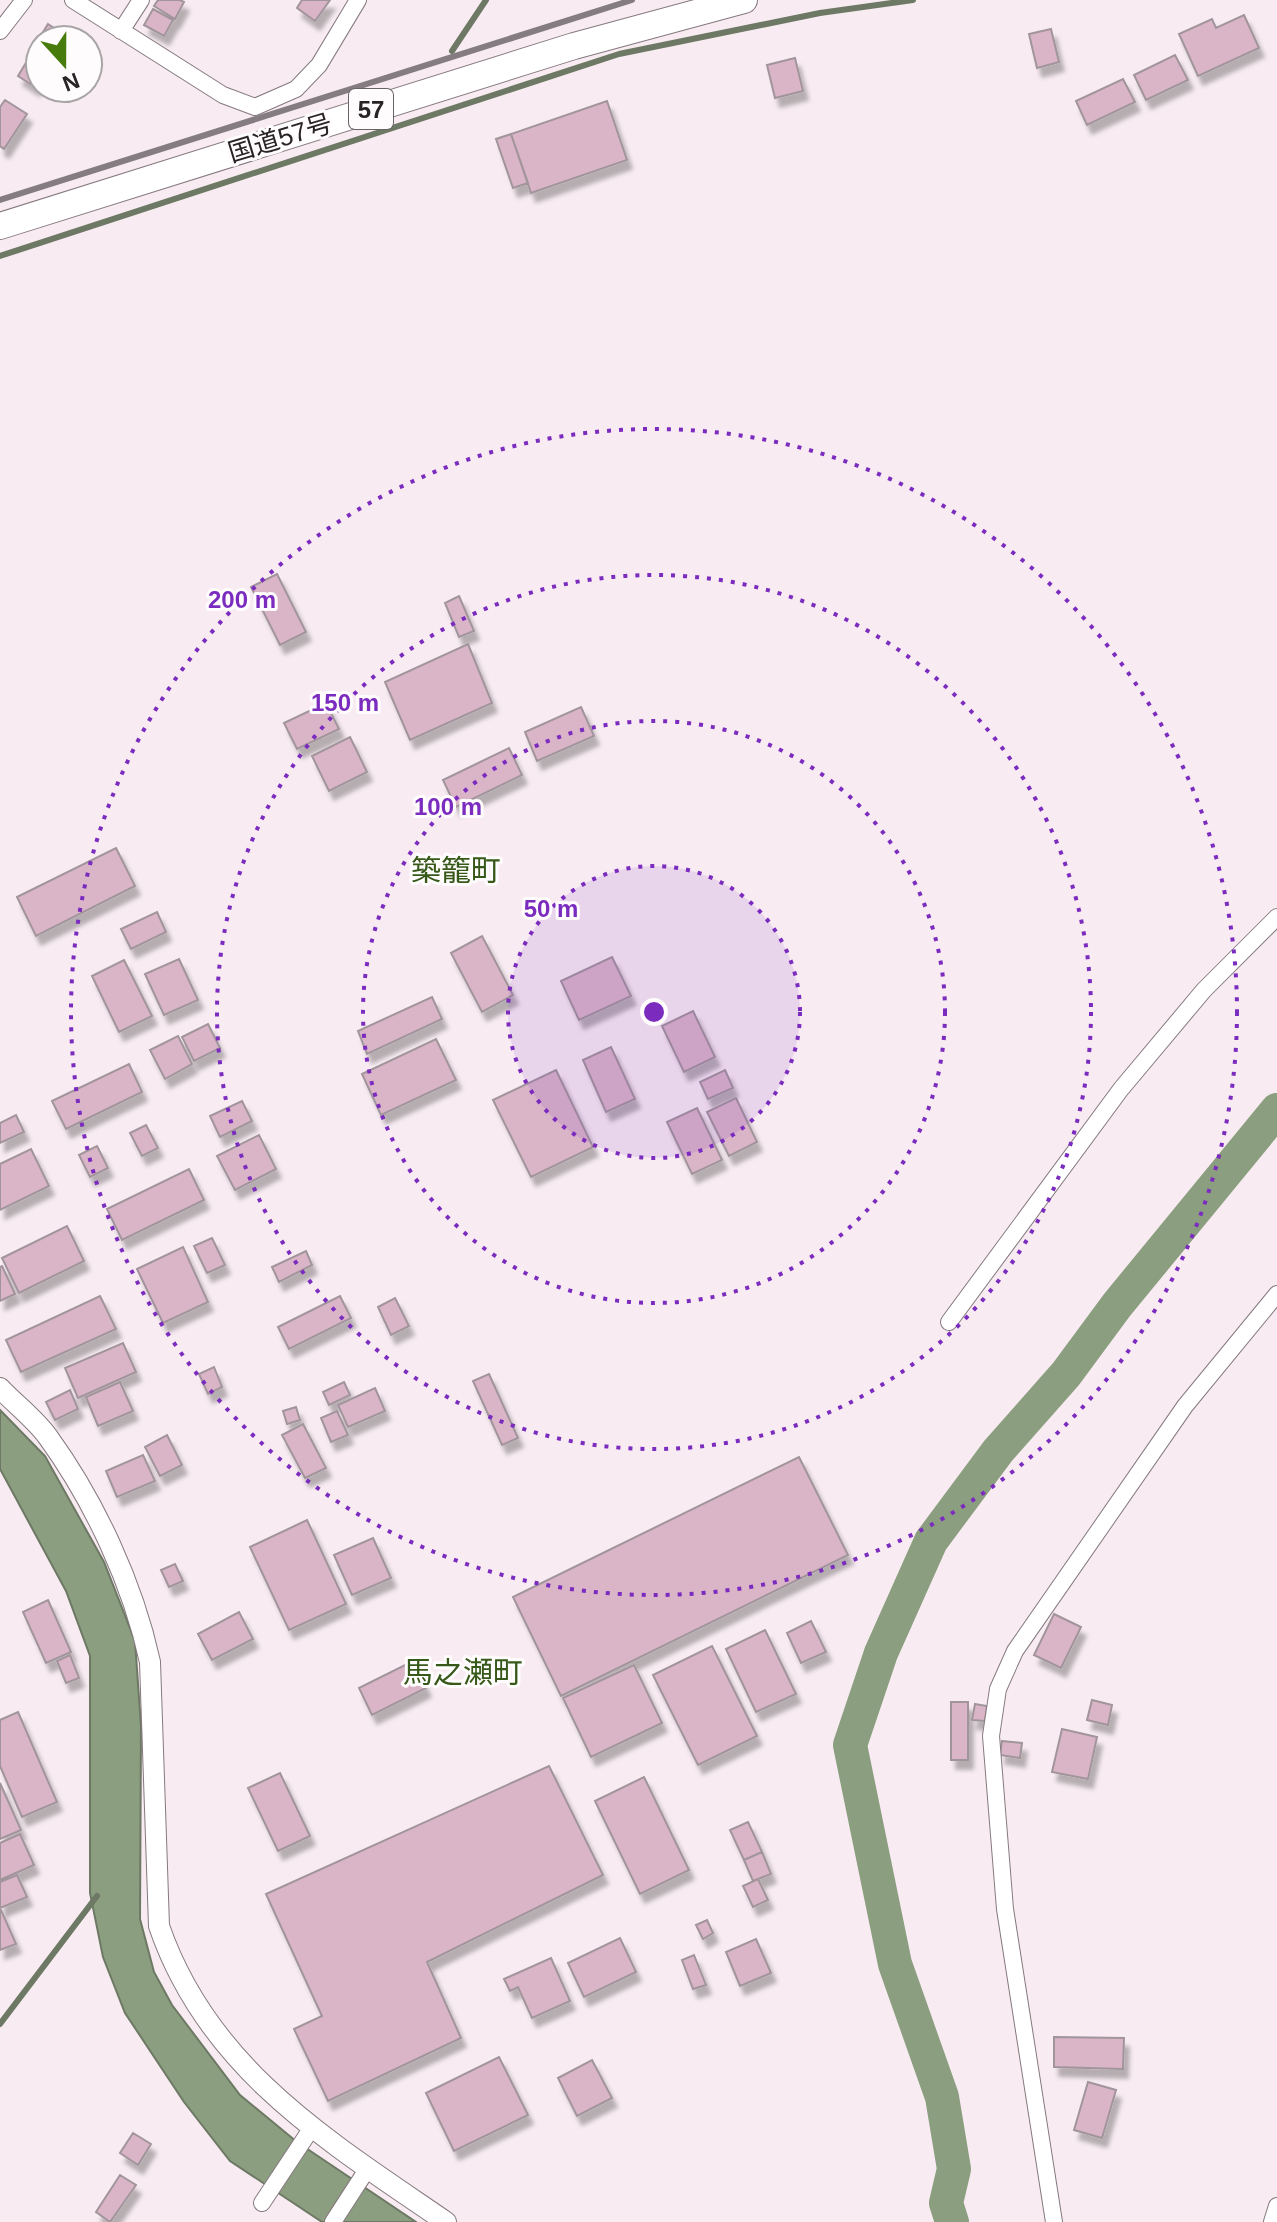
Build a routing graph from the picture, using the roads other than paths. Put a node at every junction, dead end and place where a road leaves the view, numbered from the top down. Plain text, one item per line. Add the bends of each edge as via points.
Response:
1 (24, 0) edge
2 (73, 0) edge
3 (141, 0) edge
4 (358, 0) edge
5 (744, 0) edge
6 (0, 31) edge
7 (121, 31) junction
8 (0, 226) edge
9 (1277, 917) edge
10 (1277, 1294) edge
11 (949, 1322) dead end
12 (0, 1388) edge
13 (311, 2129) junction
14 (368, 2168) junction
15 (262, 2203) dead end
16 (1277, 2206) edge
17 (333, 2222) edge
18 (446, 2222) edge
19 (1054, 2222) edge
20 (1272, 2222) edge

1 - 6 street
2 - 7 street
3 - 7 street
4 - 7 street via 319,65 296,89 255,107 223,95
5 - 8 highway, 国道57号 / 57 via 574,46
9 - 11 street via 1204,990 1121,1089
10 - 19 street via 1185,1406 1015,1651 998,1689 991,1736 1005,1909
12 - 13 street via 47,1436 131,1593 144,1631 150,1662 159,1926 170,1958 192,2001 239,2061
13 - 14 street
13 - 15 street
14 - 17 street
14 - 18 street
16 - 20 street

